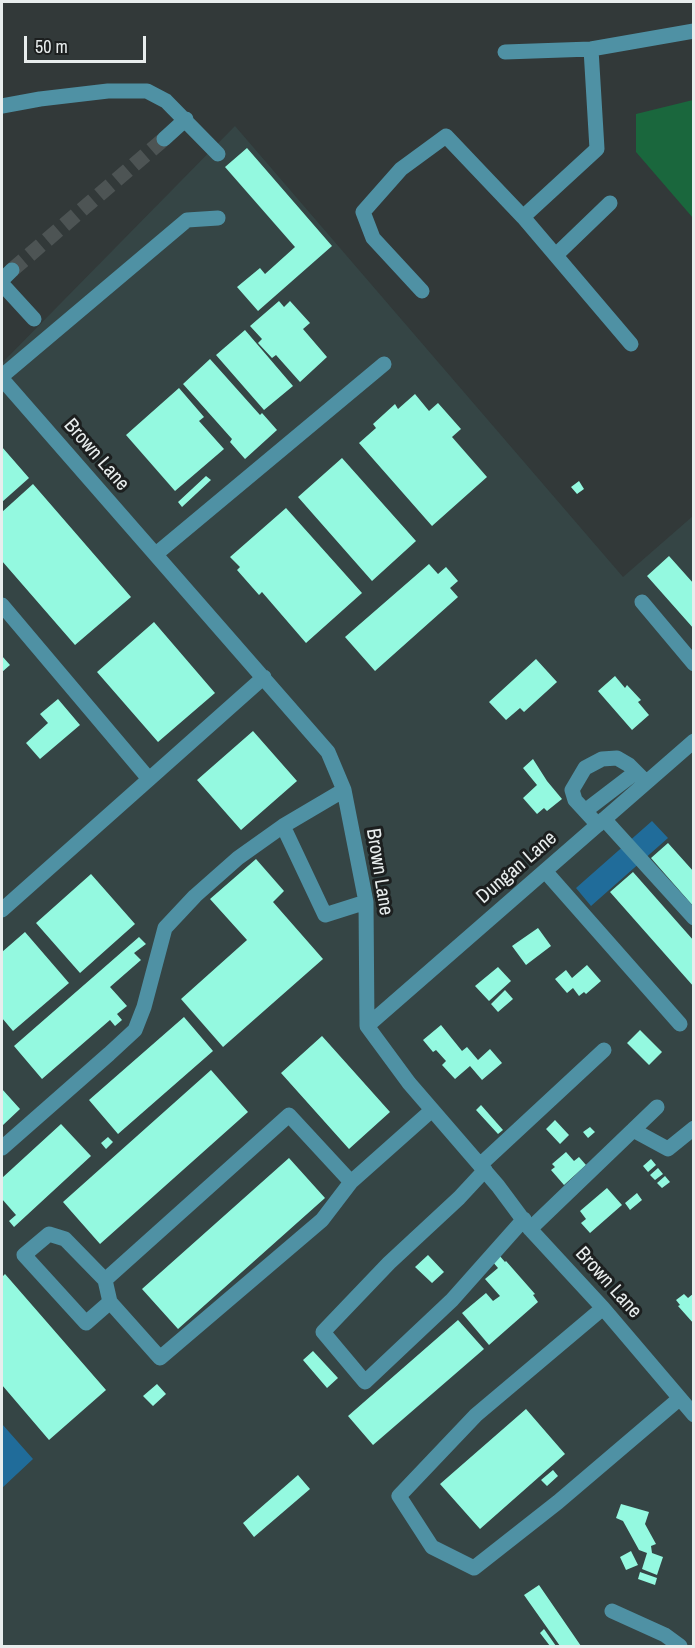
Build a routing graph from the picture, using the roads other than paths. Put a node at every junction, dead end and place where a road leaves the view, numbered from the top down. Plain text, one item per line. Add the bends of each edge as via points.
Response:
1 (693, 31) edge
2 (591, 49) junction
3 (506, 52) dead end
4 (2, 106) edge
5 (186, 119) junction
6 (164, 139) tunnel mouth
7 (218, 154) dead end
8 (610, 203) dead end
9 (523, 217) junction
10 (218, 218) dead end
11 (556, 255) junction
12 (5, 278) edge
13 (422, 291) dead end
14 (34, 319) dead end
15 (631, 344) dead end
16 (384, 364) dead end
17 (2, 377) edge
18 (156, 554) junction
19 (642, 602) dead end
20 (2, 605) edge
21 (693, 664) edge
22 (264, 677) junction
23 (693, 741) edge
24 (641, 777) junction
25 (149, 779) junction
26 (344, 790) junction
27 (585, 811) junction
28 (601, 822) junction
29 (283, 826) junction
30 (545, 871) junction
31 (366, 902) junction
32 (2, 910) edge
33 (693, 918) edge
34 (680, 1024) dead end
35 (367, 1026) junction
36 (604, 1050) dead end
37 (657, 1107) dead end
38 (432, 1110) junction
39 (693, 1128) edge
40 (633, 1130) junction
41 (2, 1148) edge
42 (483, 1168) junction
43 (351, 1182) junction
44 (527, 1224) junction
45 (105, 1280) junction
46 (110, 1302) junction
47 (603, 1308) junction
48 (679, 1399) junction
49 (693, 1415) edge
50 (612, 1611) dead end
51 (680, 1647) edge

1 - 2 street
2 - 3 street
2 - 9 street via 597,149
4 - 5 street via 108,91 147,92 166,101
5 - 6 street
5 - 7 street
8 - 11 street
9 - 11 street
9 - 13 street via 446,136 401,169 363,212 373,238
10 - 17 street via 187,220
11 - 15 street
12 - 14 street
16 - 18 street
17 - 18 street, Brown Lane
18 - 22 street, Brown Lane
19 - 21 street
20 - 25 street
22 - 25 street
22 - 26 street, Brown Lane via 328,752
23 - 24 street, Dungan Lane
24 - 27 street
24 - 27 street via 617,758 602,759 585,768 572,790
24 - 28 street, Dungan Lane
25 - 32 street
26 - 29 street
26 - 31 street, Brown Lane
27 - 28 street
28 - 30 street, Dungan Lane
28 - 33 street
29 - 31 street via 325,915
29 - 41 street via 238,858 165,928 135,1030
30 - 34 street
30 - 35 street, Dungan Lane
31 - 35 street, Brown Lane
35 - 38 street, Brown Lane
36 - 42 street
37 - 40 street
38 - 42 street, Brown Lane
38 - 43 street
39 - 40 street via 668,1149
40 - 44 street
42 - 44 street, Brown Lane
42 - 44 street via 459,1198 323,1332 365,1382
43 - 45 street via 289,1115
43 - 46 street via 322,1220 160,1358
44 - 47 street, Brown Lane
45 - 46 street
45 - 46 street via 66,1239 49,1234 24,1255 86,1323
47 - 48 street, Brown Lane
47 - 48 street via 476,1415 399,1496 432,1547 474,1568
48 - 49 street, Brown Lane
50 - 51 street via 665,1635

